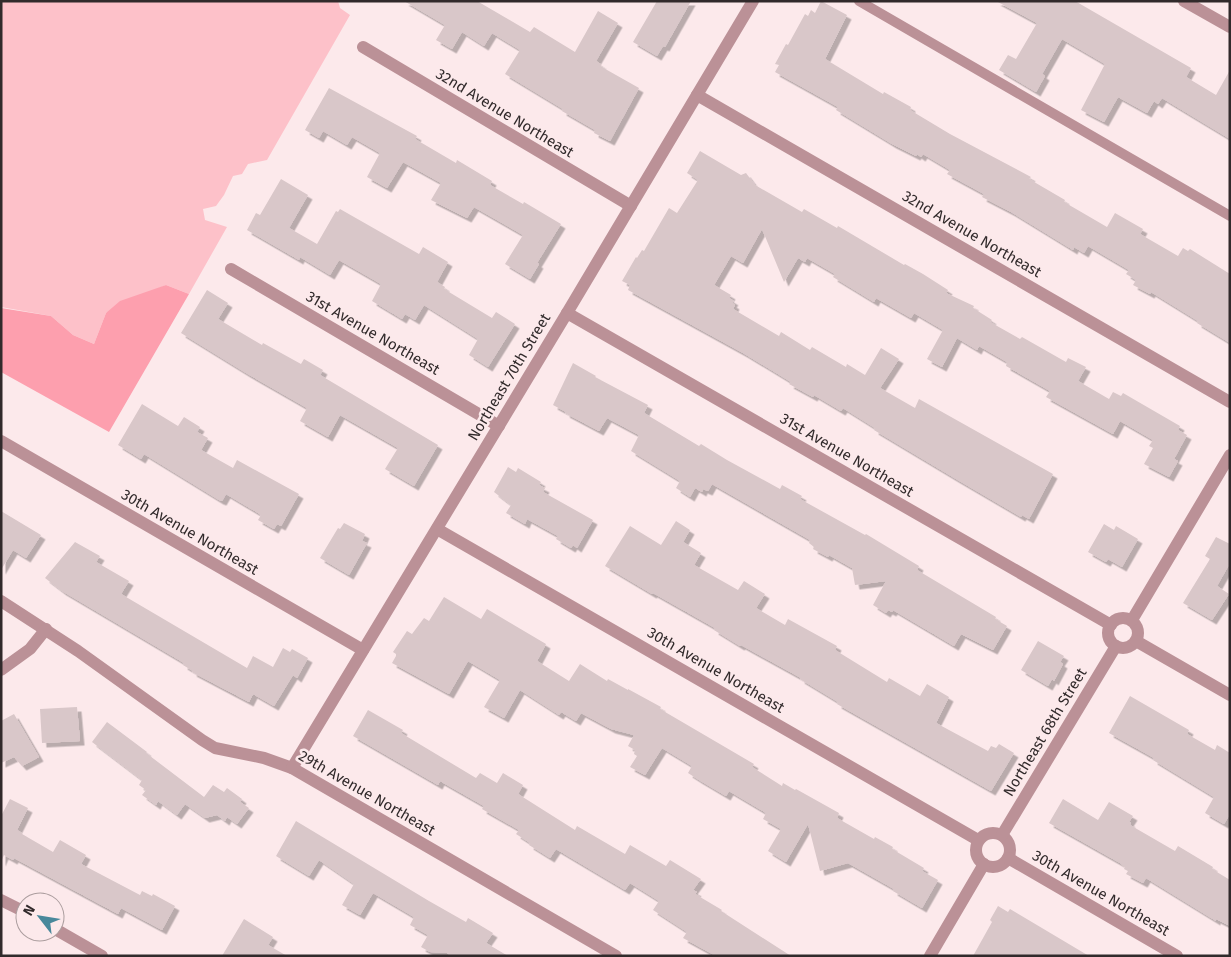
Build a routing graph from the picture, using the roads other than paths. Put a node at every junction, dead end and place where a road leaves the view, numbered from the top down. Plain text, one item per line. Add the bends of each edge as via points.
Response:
1 (753, 1) edge
2 (859, 1) edge
3 (1184, 1) edge
4 (1230, 27) edge
5 (363, 47) dead end
6 (698, 95) junction
7 (631, 206) junction
8 (1230, 216) edge
9 (231, 269) dead end
10 (567, 313) junction
11 (1230, 402) edge
12 (499, 426) junction
13 (1, 441) edge
14 (1230, 455) edge
15 (436, 529) junction
16 (1, 601) edge
17 (1132, 620) junction
18 (1111, 625) junction
19 (46, 629) junction
20 (1136, 641) junction
21 (1116, 646) junction
22 (363, 650) junction
23 (1, 670) edge
24 (1230, 695) edge
25 (292, 768) junction
26 (1002, 835) junction
27 (978, 840) junction
28 (1008, 858) junction
29 (984, 864) junction
30 (1, 900) edge
31 (15, 907) edge
32 (65, 935) edge
33 (102, 956) edge
34 (616, 956) edge
35 (930, 956) edge
36 (1177, 956) edge

1 - 6 street, Northeast 70th Street
2 - 8 lane
3 - 4 street
5 - 7 street, 32nd Avenue Northeast
6 - 7 street, Northeast 70th Street
6 - 11 street, 32nd Avenue Northeast
7 - 10 street, Northeast 70th Street
9 - 12 street, 31st Avenue Northeast
10 - 12 street, Northeast 70th Street
10 - 18 street, 31st Avenue Northeast
12 - 15 street, Northeast 70th Street
13 - 22 street, 30th Avenue Northeast
14 - 17 street
15 - 22 street, Northeast 70th Street
15 - 27 street, 30th Avenue Northeast
16 - 19 street, 29th Avenue Northeast
17 - 18 street via 1120,618
17 - 20 street via 1138,630
18 - 21 street via 1108,636
19 - 23 street via 30,649
19 - 25 street, 29th Avenue Northeast via 215,748 264,758
20 - 21 street via 1129,647
20 - 24 street
21 - 26 street, Northeast 68th Street
22 - 25 street, Northeast 70th Street
25 - 34 street, 29th Avenue Northeast
26 - 27 street via 990,832
26 - 28 street via 1009,844
27 - 29 street via 976,855
28 - 29 street via 998,866
28 - 36 street, 30th Avenue Northeast
29 - 35 street
30 - 31 street
32 - 33 street

